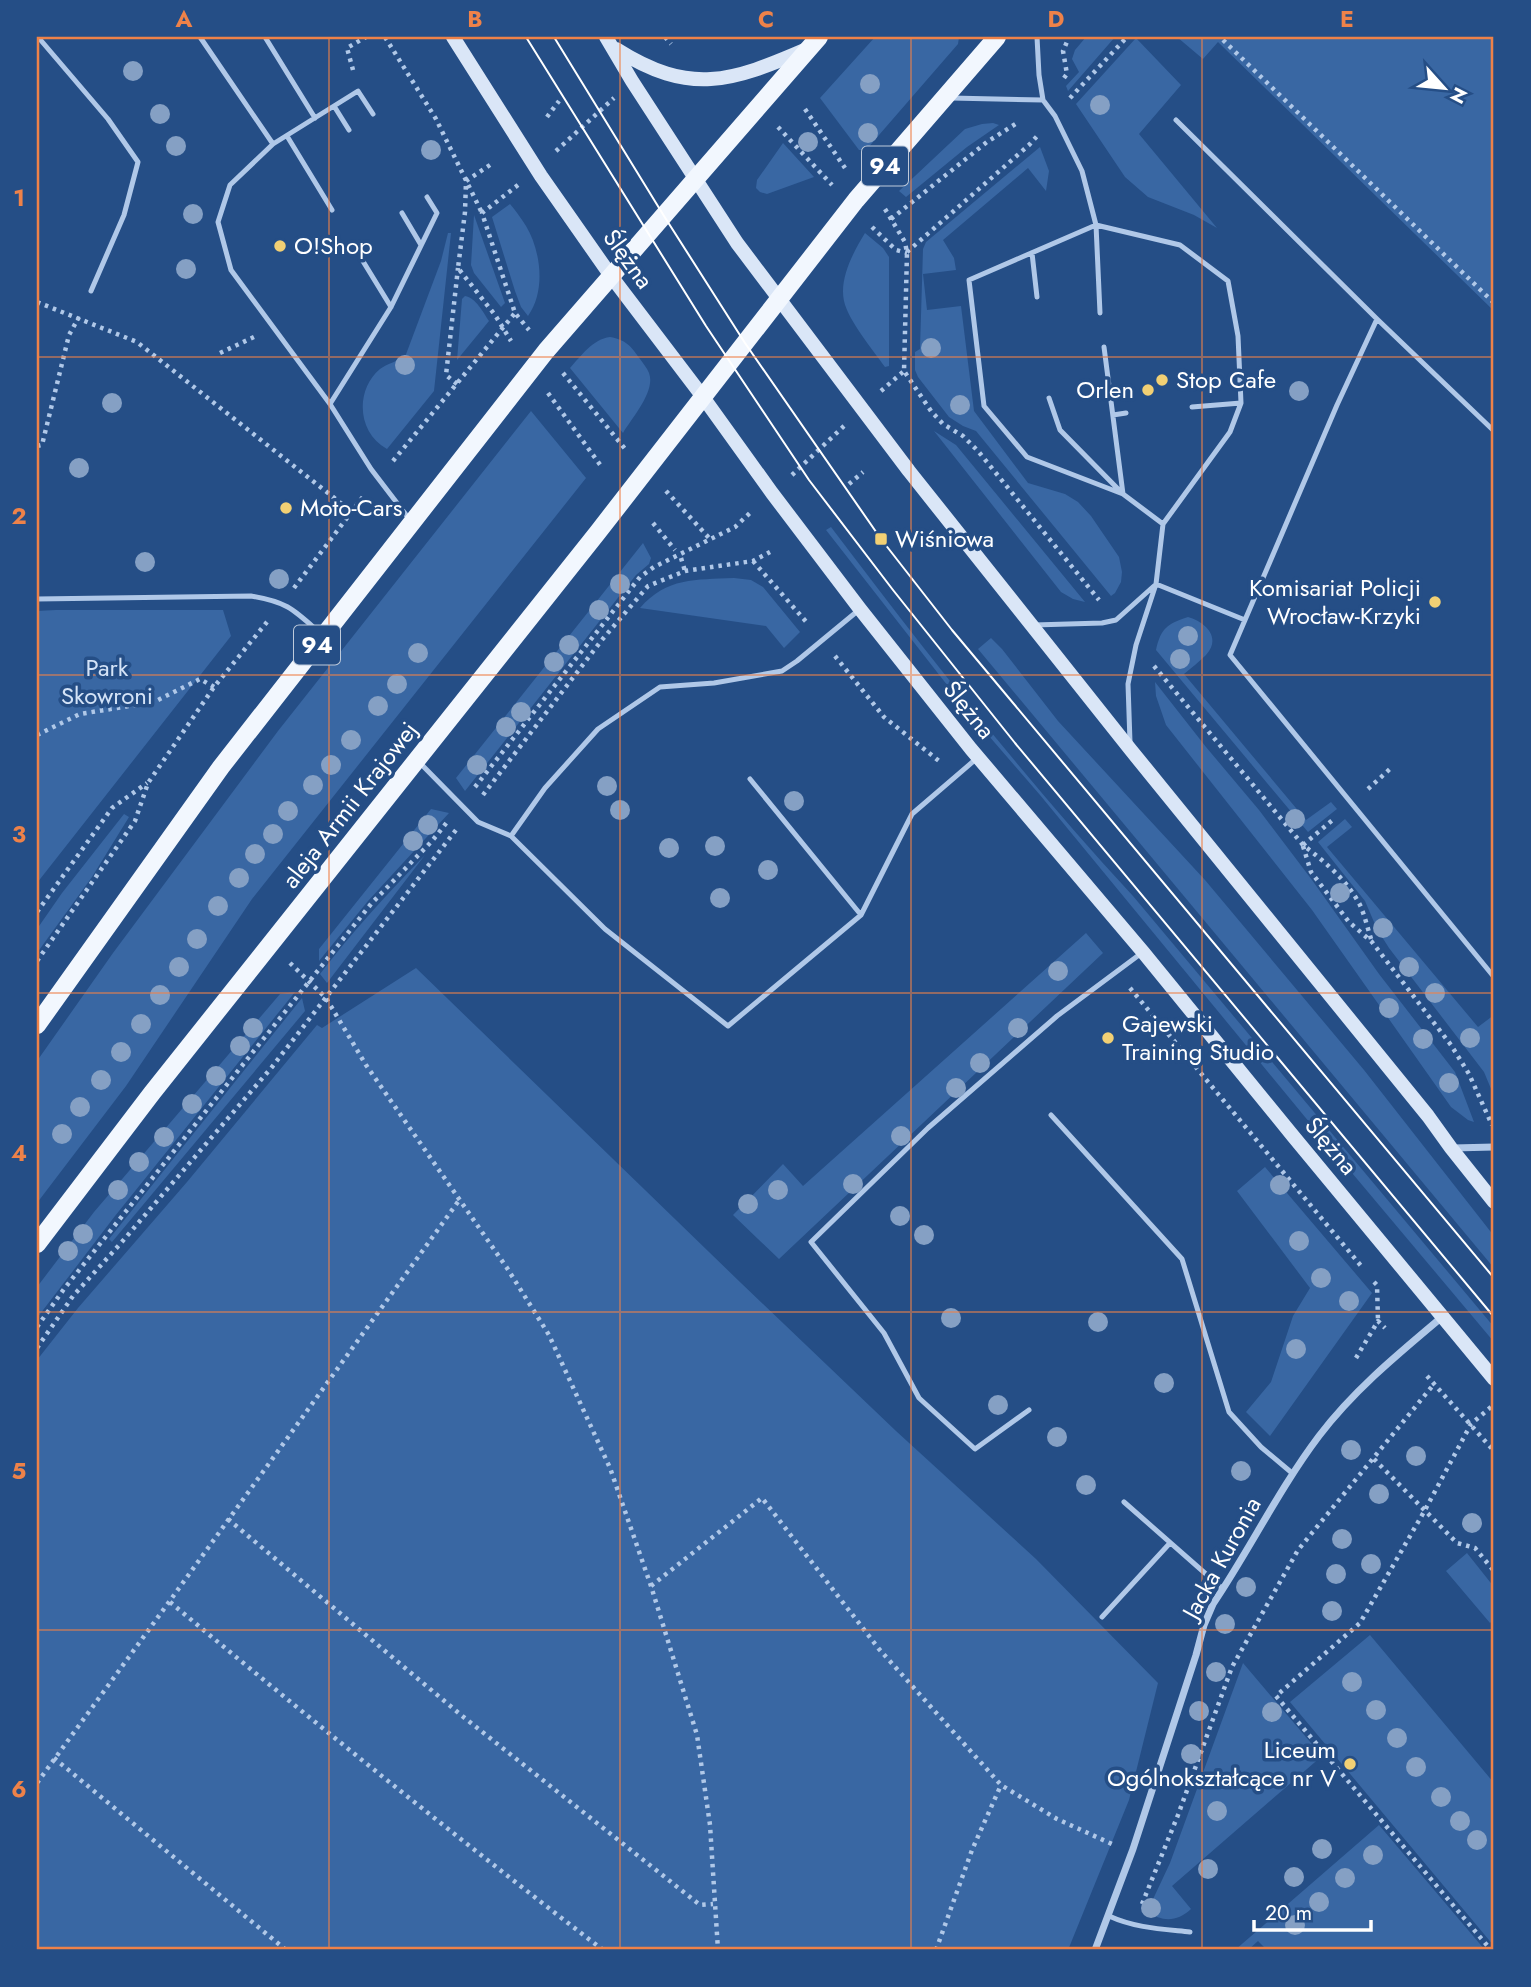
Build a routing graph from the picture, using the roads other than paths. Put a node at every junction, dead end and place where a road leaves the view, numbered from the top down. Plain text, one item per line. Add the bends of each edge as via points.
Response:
1 (38, 37) edge
2 (200, 37) edge
3 (265, 37) edge
4 (453, 37) edge
5 (997, 37) edge
6 (1037, 37) edge
7 (609, 42) edge
8 (814, 43) edge
9 (944, 98) junction
10 (1043, 100) junction
11 (334, 106) junction
12 (373, 114) dead end
13 (315, 118) junction
14 (1176, 120) dead end
15 (349, 130) dead end
16 (287, 136) junction
17 (273, 144) junction
18 (695, 179) junction
19 (427, 197) dead end
20 (332, 210) dead end
21 (401, 213) dead end
22 (1096, 225) junction
23 (421, 245) junction
24 (1032, 253) junction
25 (361, 258) dead end
26 (611, 276) junction
27 (91, 290) road end
28 (1037, 297) dead end
29 (779, 300) junction
30 (391, 307) junction
31 (1100, 313) dead end
32 (1377, 318) junction
33 (1104, 347) dead end
34 (703, 397) junction
35 (1049, 398) dead end
36 (1241, 403) junction
37 (330, 404) junction
38 (1192, 407) dead end
39 (1126, 413) dead end
40 (1112, 415) junction
41 (1494, 431) edge
42 (1123, 494) junction
43 (412, 522) junction
44 (1163, 524) junction
45 (1156, 584) junction
46 (37, 599) edge
47 (860, 610) junction
48 (1245, 620) junction
49 (1031, 625) junction
50 (324, 636) junction
51 (1130, 749) junction
52 (978, 757) junction
53 (417, 761) junction
54 (750, 779) dead end
55 (510, 836) junction
56 (861, 915) junction
57 (1143, 952) junction
58 (1494, 977) edge
59 (37, 1025) edge
60 (1051, 1115) dead end
61 (1494, 1147) edge
62 (1451, 1148) junction
63 (1494, 1202) edge
64 (37, 1244) edge
65 (1442, 1317) junction
66 (1494, 1379) edge
67 (1029, 1410) dead end
68 (1292, 1473) junction
69 (1124, 1502) dead end
70 (1170, 1543) junction
71 (1223, 1589) junction
72 (1102, 1617) dead end
73 (1109, 1916) junction
74 (1190, 1932) dead end
75 (1095, 1950) edge

1 - 27 lane via 138,162 124,215
2 - 17 lane
3 - 13 lane
4 - 26 main road, Ślężna
5 - 9 main road, 94
6 - 10 lane
7 - 8 main road via 656,71 694,80 721,79 766,67
7 - 18 main road
8 - 18 main road, 94
9 - 10 lane
9 - 29 main road, 94 via 856,200
10 - 22 lane via 1082,171
11 - 12 lane via 358,91
11 - 13 lane
11 - 15 lane
13 - 16 lane
14 - 32 lane
16 - 17 lane
16 - 20 lane
17 - 37 lane via 230,185 218,222 231,270
18 - 26 main road, 94
18 - 29 main road
19 - 23 lane via 437,213
21 - 23 lane
22 - 24 lane
22 - 31 lane
22 - 36 lane via 1180,245 1228,281 1238,336
23 - 30 lane
24 - 28 lane
24 - 42 lane via 969,280 985,406 1027,457
25 - 30 lane
26 - 34 main road, Ślężna
26 - 43 main road, 94
29 - 34 main road, 94
29 - 49 main road
30 - 37 lane
32 - 41 lane
32 - 48 lane
33 - 40 lane
34 - 47 main road, Ślężna
34 - 53 main road, aleja Armii Krajowej / 94
35 - 42 lane via 1060,430
36 - 38 lane
36 - 44 lane via 1230,432
37 - 43 lane
39 - 40 lane
40 - 42 lane
42 - 44 lane
43 - 50 main road, 94
44 - 45 lane
45 - 48 lane
45 - 49 lane via 1116,620
45 - 51 lane via 1128,684
46 - 50 lane via 251,596 282,603
47 - 52 main road, Ślężna
47 - 55 lane via 782,671 660,687 598,729
48 - 58 lane via 1230,655
49 - 51 main road
50 - 59 main road, 94 via 222,767
51 - 62 main road
52 - 56 lane via 912,814
52 - 57 main road, Ślężna
53 - 55 lane via 478,822
53 - 64 main road, aleja Armii Krajowej / 94
54 - 56 lane
55 - 56 lane via 605,929 728,1026
57 - 65 main road, Ślężna
57 - 67 lane via 1057,1016 928,1128 811,1242 884,1333 919,1398 975,1449
60 - 68 lane via 1182,1259 1229,1412
61 - 62 street
62 - 63 main road
65 - 66 main road, Ślężna
65 - 68 street, Jacka Kuronia via 1355,1393
68 - 71 street, Jacka Kuronia
69 - 70 lane
70 - 71 lane
70 - 72 lane
71 - 73 street, Jacka Kuronia via 1203,1625
73 - 74 lane via 1134,1925
73 - 75 street, Jacka Kuronia

